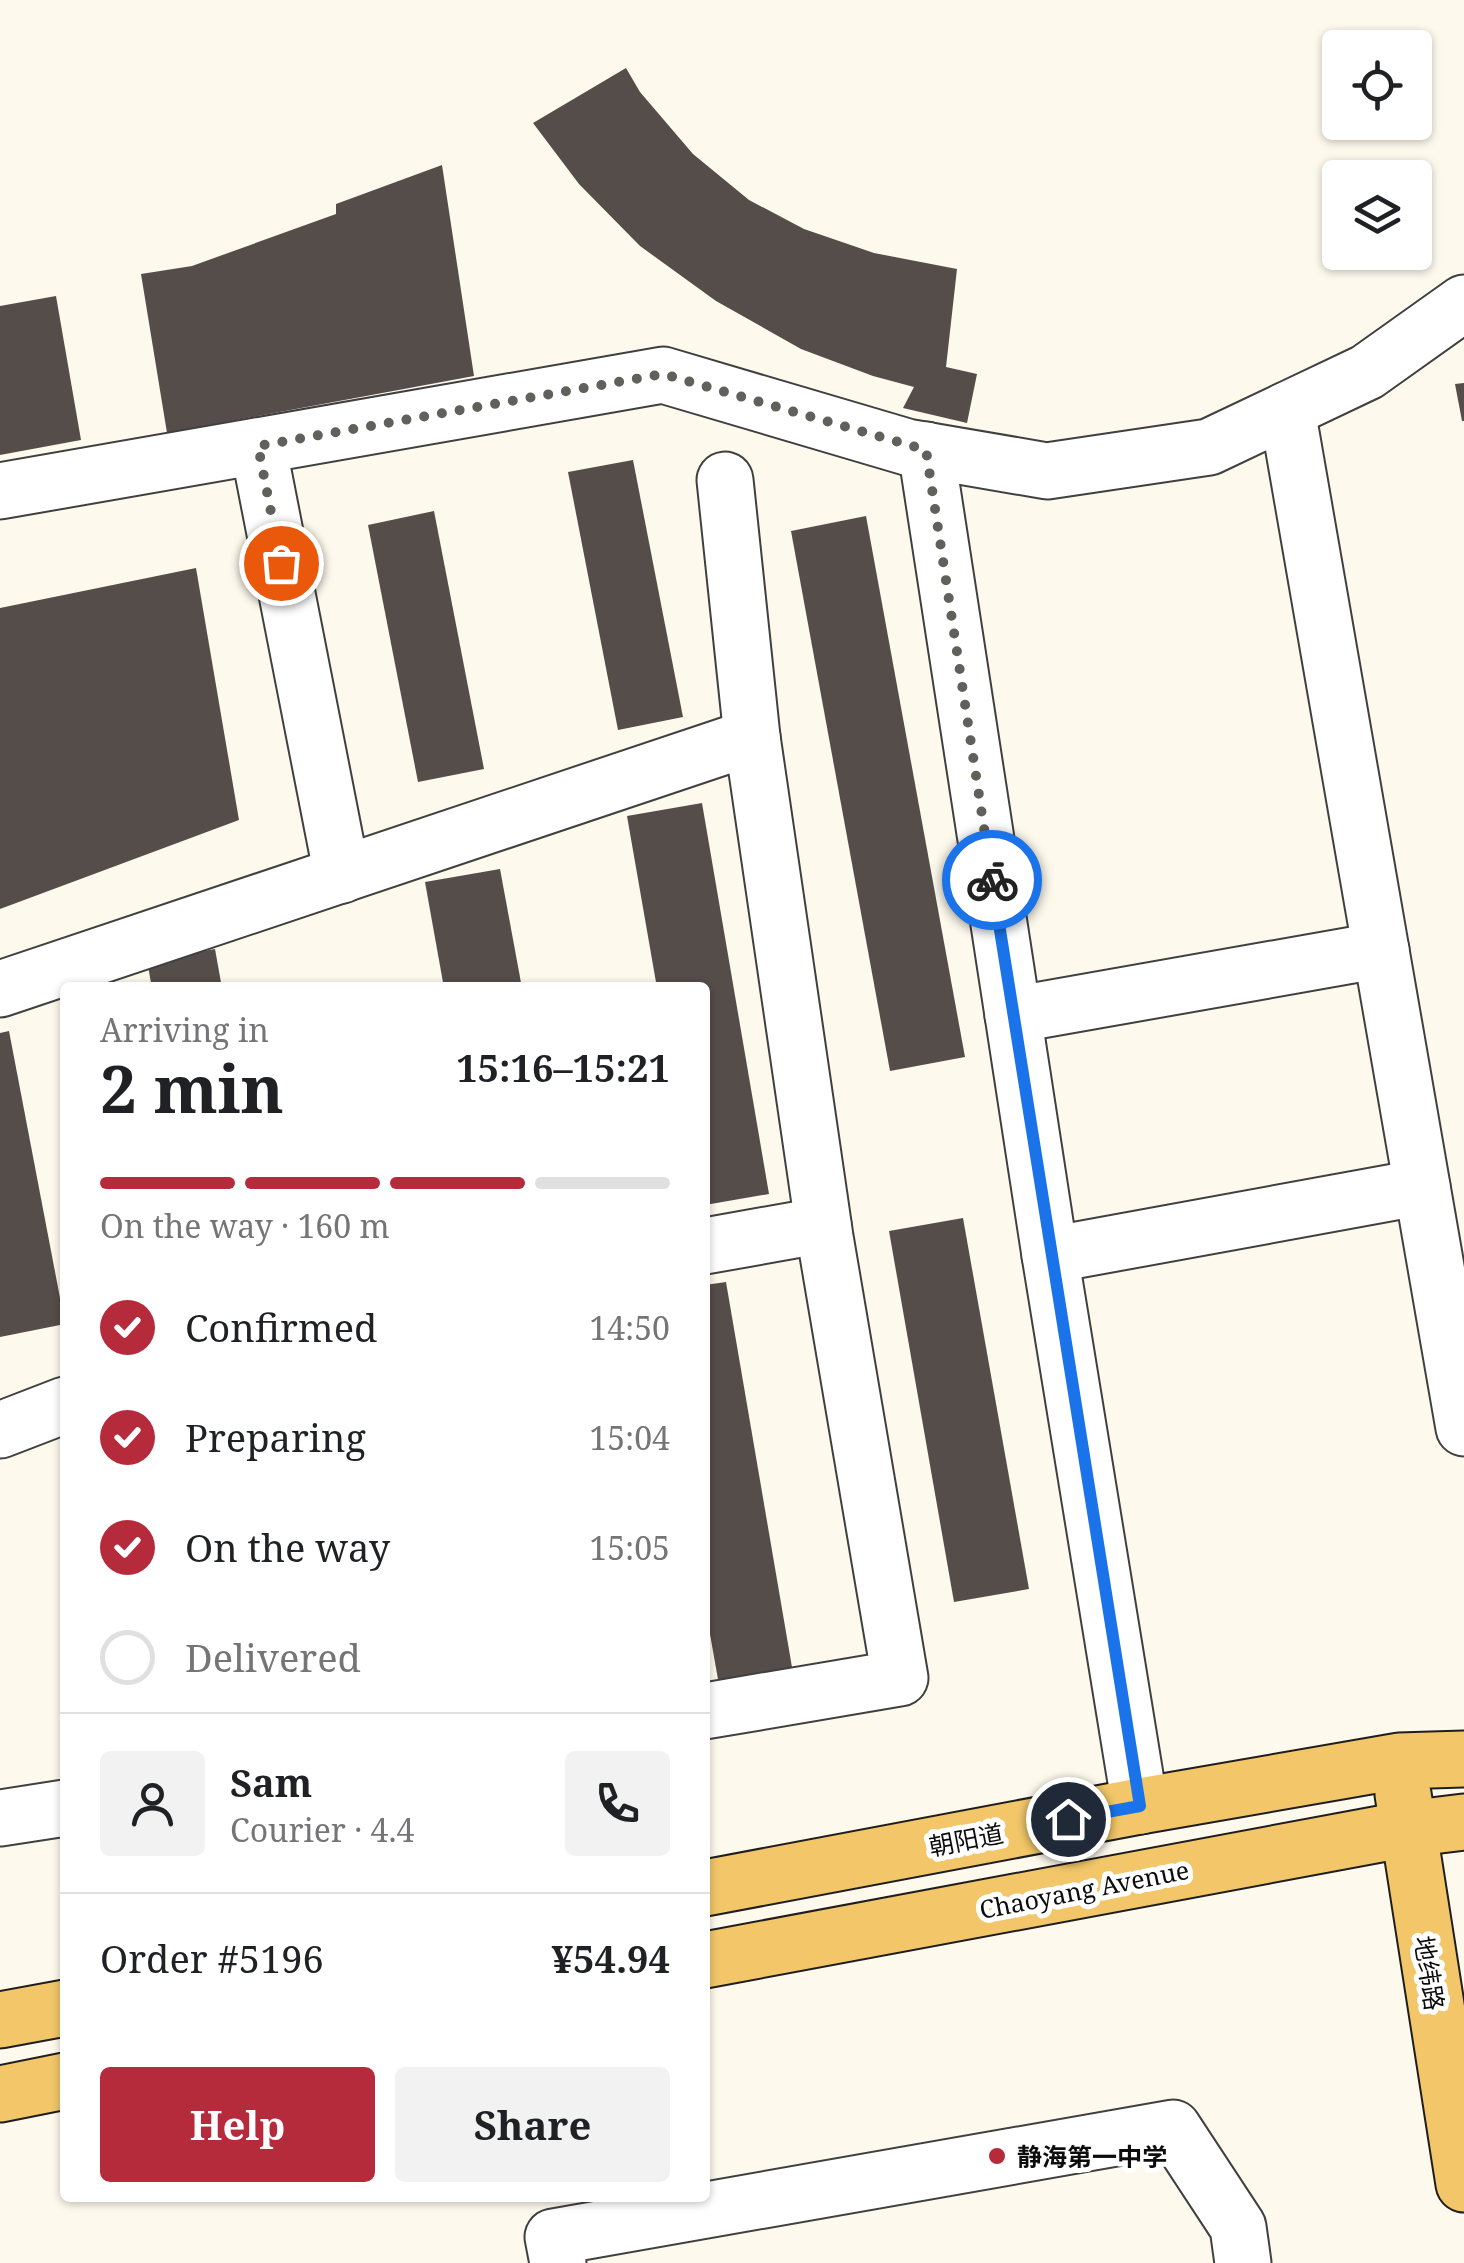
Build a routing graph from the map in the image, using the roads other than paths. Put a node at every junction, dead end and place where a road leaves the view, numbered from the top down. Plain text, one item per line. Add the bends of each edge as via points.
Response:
1 (1464, 303) edge
2 (1287, 410) junction
3 (258, 446) junction
4 (926, 450) junction
5 (725, 480) dead end
6 (0, 491) edge
7 (752, 737) junction
8 (342, 875) junction
9 (1381, 950) junction
10 (0, 989) edge
11 (1013, 1015) junction
12 (1422, 1187) junction
13 (823, 1225) junction
14 (710, 1245) edge
15 (1050, 1255) junction
16 (60, 1407) edge
17 (1464, 1428) edge
18 (0, 1430) edge
19 (710, 1710) edge
20 (1464, 1758) edge
21 (1400, 1761) junction
22 (1140, 1806) junction
23 (60, 1809) edge
24 (0, 1818) edge
25 (1464, 1822) edge
26 (1407, 1829) junction
27 (710, 1887) edge
28 (710, 1959) edge
29 (60, 2009) edge
30 (0, 2020) edge
31 (60, 2082) edge
32 (0, 2094) edge
33 (1464, 2184) edge
34 (558, 2263) edge
35 (1243, 2263) edge

1 - 2 street via 1367,372
2 - 4 street via 1208,448 1047,470
2 - 9 street
3 - 4 street via 663,374
3 - 6 street
3 - 8 street
4 - 11 street
5 - 7 street
7 - 8 street
7 - 13 street
8 - 10 street
9 - 11 street
9 - 12 street
11 - 15 street
12 - 15 street
12 - 17 street
13 - 14 street
13 - 19 street via 900,1678
15 - 22 street
16 - 18 street
20 - 21 main road, 朝阳道
21 - 22 main road, 朝阳道
21 - 26 main road, 地纬路
22 - 27 main road, 朝阳道
23 - 24 street
25 - 26 main road, Chaoyang Avenue
26 - 28 main road, Chaoyang Avenue
26 - 33 main road, 地纬路
29 - 30 main road
31 - 32 main road
34 - 35 street via 553,2237 1172,2128 1238,2227

